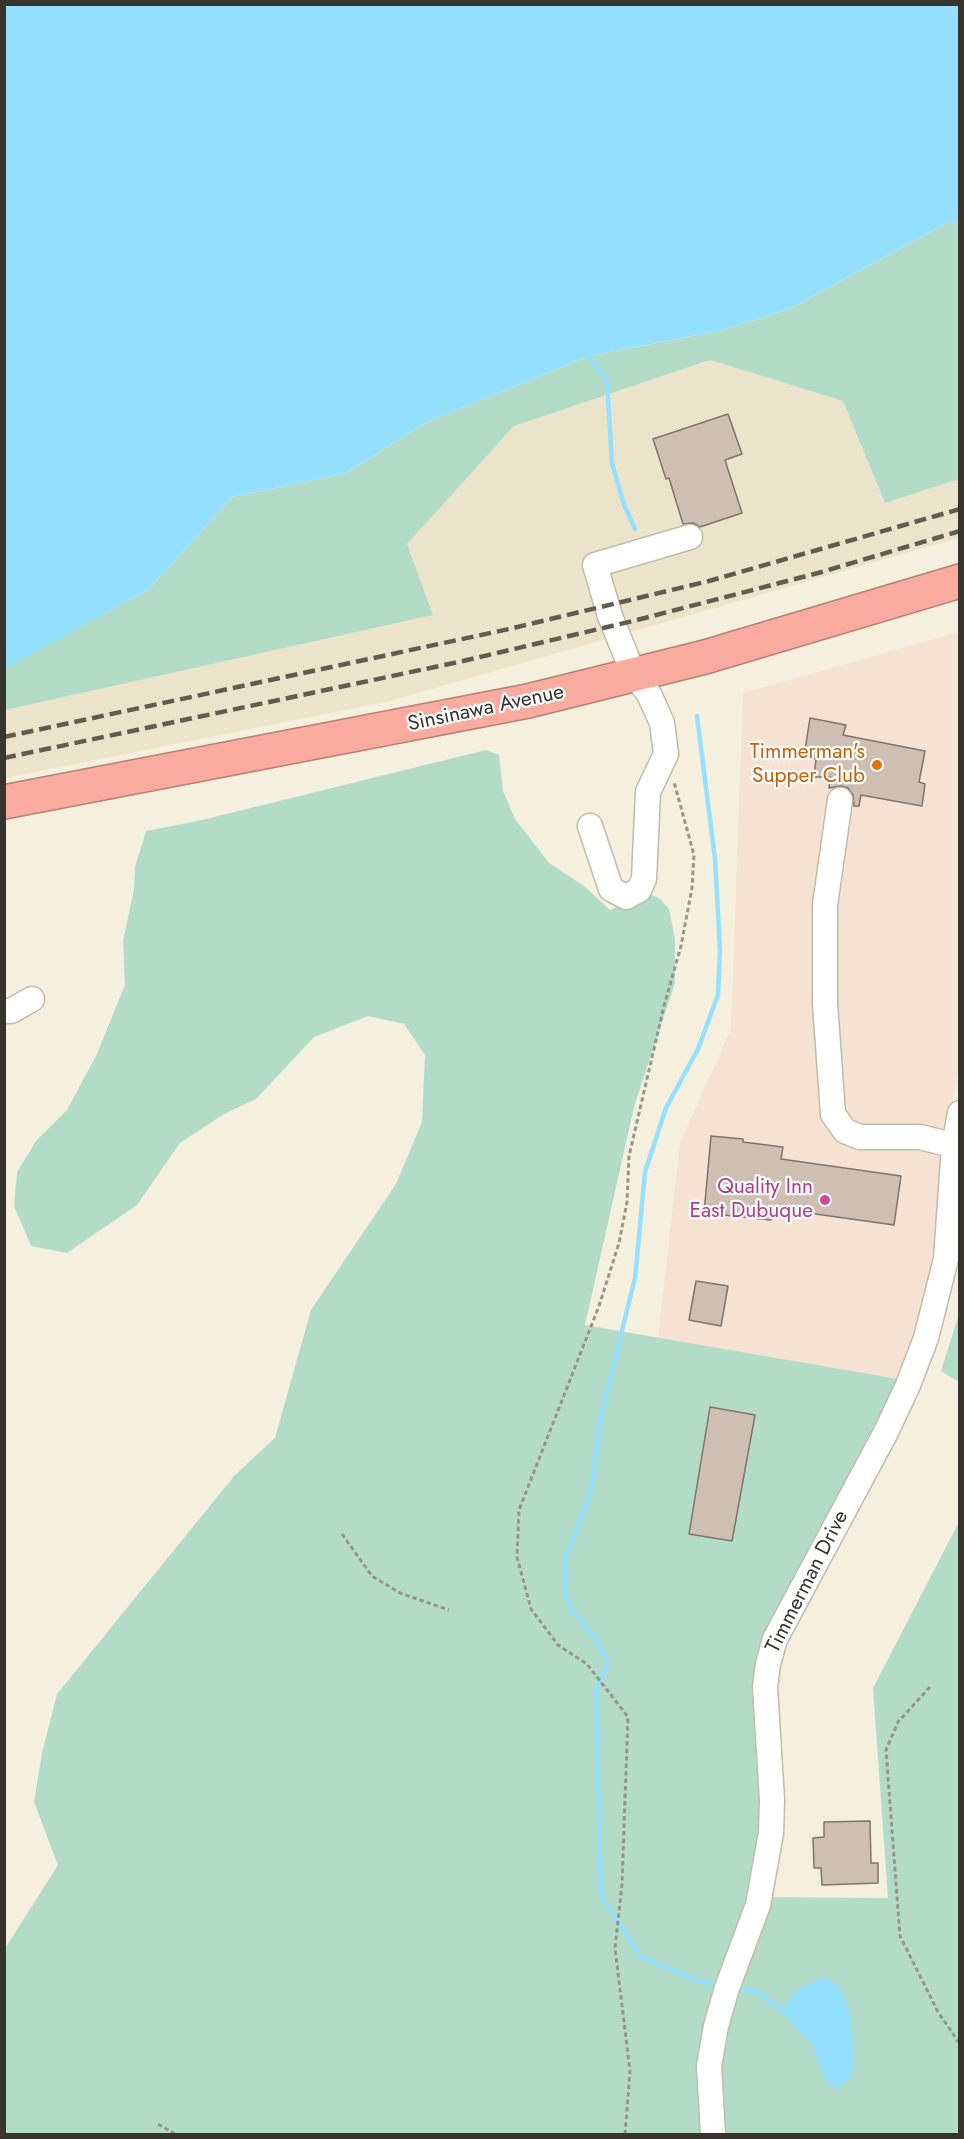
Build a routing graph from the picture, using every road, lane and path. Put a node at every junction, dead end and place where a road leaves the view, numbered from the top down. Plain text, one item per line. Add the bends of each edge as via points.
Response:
1 (690, 537) dead end
2 (960, 581) edge
3 (960, 602) edge
4 (642, 685) junction
5 (666, 754) junction
6 (840, 800) dead end
7 (4, 802) edge
8 (4, 823) edge
9 (590, 826) dead end
10 (32, 999) dead end
11 (4, 1011) edge
12 (960, 1113) edge
13 (957, 1146) edge
14 (342, 1534) dead end
15 (449, 1610) dead end
16 (930, 1687) dead end
17 (960, 2044) edge
18 (158, 2124) dead end
19 (176, 2134) edge
20 (625, 2134) edge
21 (713, 2134) edge

1 - 4 street via 595,565 613,626
2 - 4 highway, Sinsinawa Avenue
3 - 4 highway, Sinsinawa Avenue
4 - 5 street via 662,723
4 - 7 highway, Sinsinawa Avenue
4 - 8 highway, Sinsinawa Avenue via 446,740
5 - 9 street via 648,792 644,879 639,890 626,897 611,889
5 - 20 path via 694,855 692,888 629,1156 627,1202 619,1243 519,1510 517,1557 531,1609 558,1645 587,1664 628,1717 622,1884 615,1948 630,2071
6 - 13 street via 825,905 825,1003 833,1114 845,1131 860,1137 920,1137
10 - 11 street
12 - 13 street, Timmerman Drive
13 - 21 street, Timmerman Drive via 946,1259 926,1338 886,1432 775,1639 768,1664 765,1687 771,1833 758,1905 716,2026 709,2066
14 - 15 path via 372,1576 400,1593
16 - 17 path via 898,1722 886,1750 900,1936 938,2012
18 - 19 path

